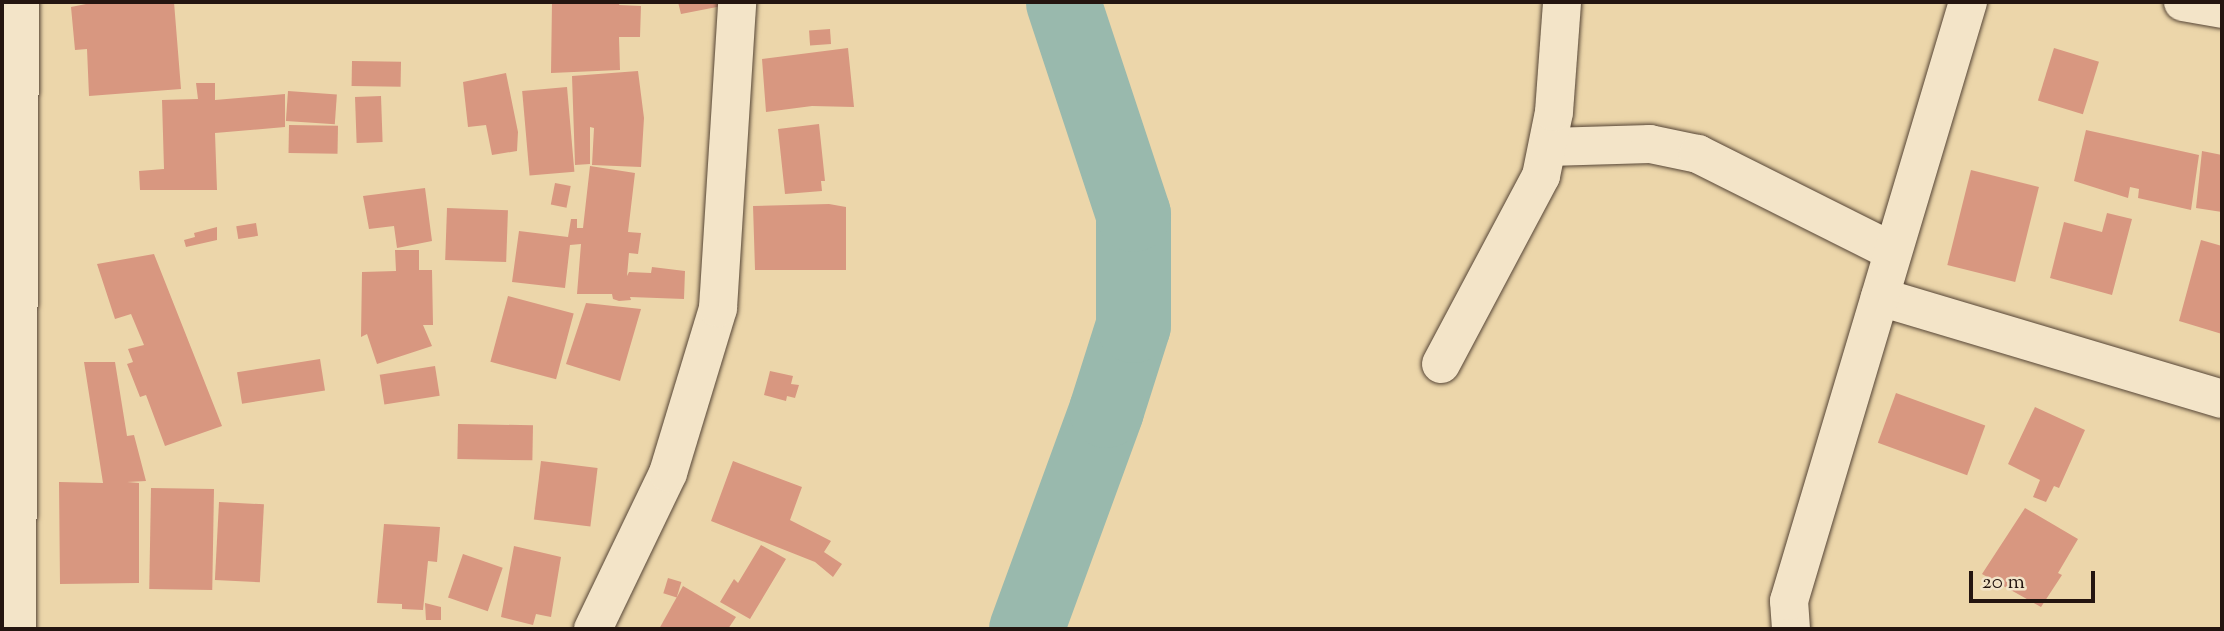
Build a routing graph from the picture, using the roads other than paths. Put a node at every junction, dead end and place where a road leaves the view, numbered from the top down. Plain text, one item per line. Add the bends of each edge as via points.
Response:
1 (20, 2) edge
2 (737, 2) edge
3 (1562, 2) edge
4 (1968, 2) edge
5 (2183, 2) edge
6 (2222, 9) edge
7 (1549, 147) junction
8 (1892, 251) junction
9 (1880, 297) junction
10 (1441, 364) dead end
11 (2222, 399) edge
12 (17, 629) edge
13 (593, 629) edge
14 (1791, 629) edge

1 - 12 street
2 - 13 street via 718,308 668,473
3 - 7 street
4 - 8 street
5 - 6 street
7 - 8 street via 1650,144 1698,154
7 - 10 street via 1541,176
8 - 9 street
9 - 11 street
9 - 14 street via 1789,601

